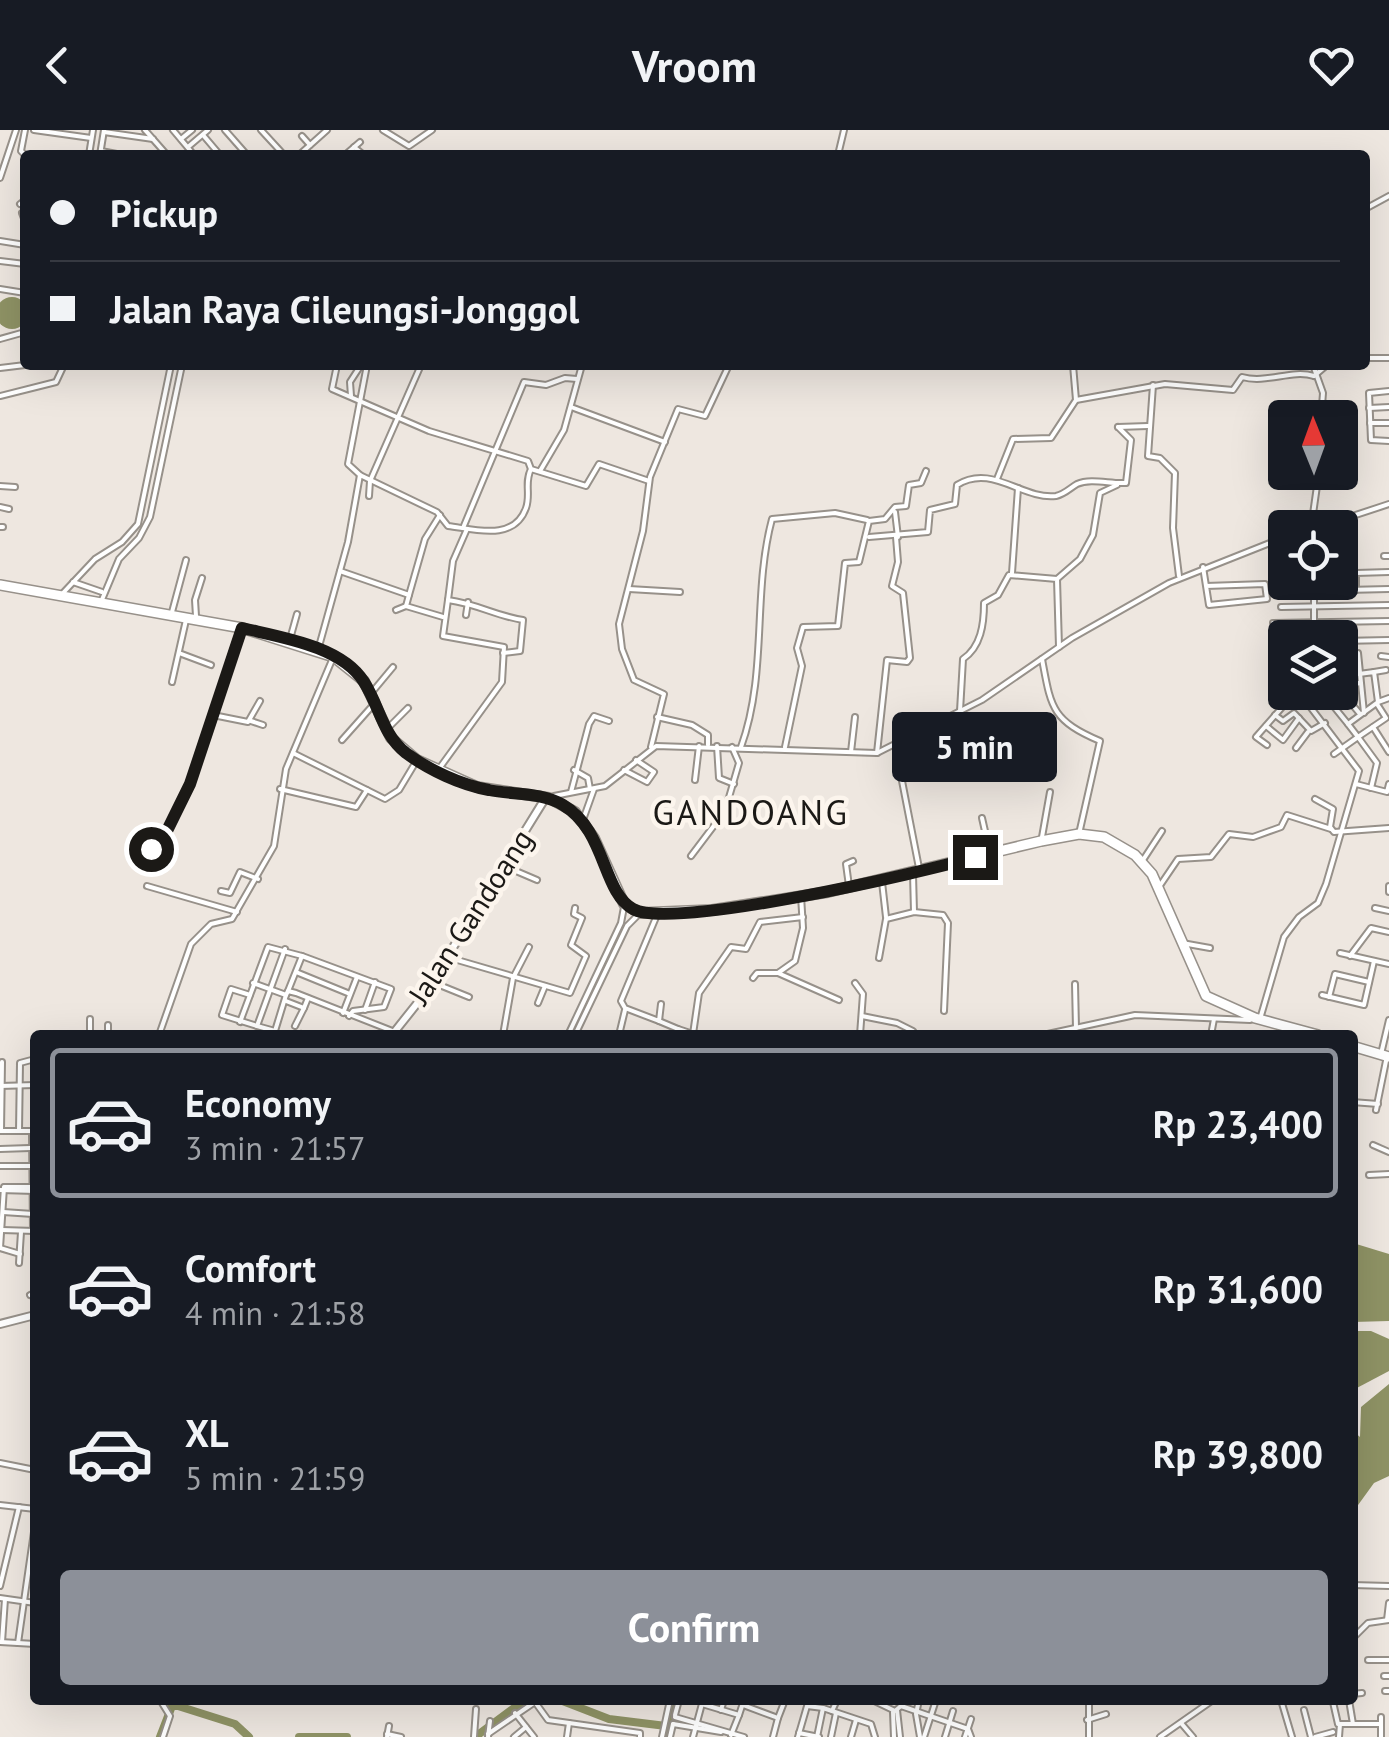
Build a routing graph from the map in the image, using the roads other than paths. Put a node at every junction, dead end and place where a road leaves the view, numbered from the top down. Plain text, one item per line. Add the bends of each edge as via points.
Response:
1 (16, 130) edge
2 (34, 130) edge
3 (92, 130) edge
4 (145, 130) edge
5 (173, 130) edge
6 (192, 130) edge
7 (225, 130) edge
8 (261, 130) edge
9 (327, 130) edge
10 (384, 130) edge
11 (432, 130) edge
12 (104, 131) edge
13 (206, 132) edge
14 (302, 136) dead end
15 (91, 138) junction
16 (153, 138) junction
17 (181, 139) junction
18 (360, 142) dead end
19 (310, 145) junction
20 (188, 148) joint
21 (354, 148) junction
22 (90, 150) edge
23 (162, 150) edge
24 (243, 150) edge
25 (279, 150) edge
26 (304, 150) edge
27 (351, 150) edge
28 (357, 150) edge
29 (0, 178) edge
30 (62, 370) edge
31 (171, 370) edge
32 (181, 370) edge
33 (336, 370) edge
34 (360, 370) edge
35 (363, 370) edge
36 (419, 370) edge
37 (580, 370) edge
38 (727, 370) edge
39 (1073, 370) edge
40 (1313, 370) edge
41 (1321, 370) edge
42 (1314, 376) junction
43 (576, 379) junction
44 (1153, 385) junction
45 (1389, 391) edge
46 (0, 396) edge
47 (352, 397) junction
48 (1076, 400) junction
49 (1322, 400) edge
50 (360, 401) junction
51 (570, 406) junction
52 (1389, 406) edge
53 (1369, 408) junction
54 (400, 417) junction
55 (1389, 422) edge
56 (1370, 424) junction
57 (158, 426) junction
58 (1149, 426) junction
59 (168, 429) junction
60 (1389, 441) edge
61 (665, 442) junction
62 (498, 450) junction
63 (151, 462) junction
64 (161, 464) junction
65 (532, 469) junction
66 (926, 471) dead end
67 (539, 472) junction
68 (360, 475) junction
69 (997, 479) junction
70 (370, 480) junction
71 (649, 481) junction
72 (1125, 483) junction
73 (0, 486) edge
74 (15, 487) dead end
75 (1018, 488) junction
76 (369, 496) dead end
77 (1389, 504) edge
78 (0, 507) edge
79 (9, 508) dead end
80 (895, 512) junction
81 (1358, 514) edge
82 (440, 515) junction
83 (869, 521) junction
84 (465, 528) junction
85 (897, 537) junction
86 (868, 538) junction
87 (1268, 543) edge
88 (186, 560) dead end
89 (1203, 568) junction
90 (340, 571) junction
91 (1389, 572) edge
92 (1358, 573) edge
93 (1012, 574) junction
94 (202, 578) dead end
95 (1058, 578) junction
96 (1179, 578) junction
97 (74, 582) junction
98 (0, 585) edge
99 (1206, 586) junction
100 (629, 589) junction
101 (1389, 589) edge
102 (1358, 590) edge
103 (680, 592) dead end
104 (104, 593) junction
105 (410, 595) junction
106 (60, 597) junction
107 (448, 600) junction
108 (1314, 600) edge
109 (468, 602) junction
110 (1389, 605) edge
111 (99, 606) junction
112 (406, 606) junction
113 (1281, 607) dead end
114 (1314, 607) junction
115 (396, 610) dead end
116 (297, 614) dead end
117 (466, 615) dead end
118 (171, 617) junction
119 (443, 617) junction
120 (191, 620) junction
121 (1314, 620) edge
122 (1358, 621) edge
123 (1389, 621) edge
124 (242, 628) junction
125 (290, 640) junction
126 (1358, 640) edge
127 (1389, 640) edge
128 (1058, 647) junction
129 (318, 650) junction
130 (178, 653) junction
131 (503, 653) junction
132 (1358, 653) dead end
133 (1381, 656) dead end
134 (334, 657) junction
135 (1389, 657) edge
136 (1042, 658) junction
137 (211, 666) dead end
138 (393, 666) dead end
139 (1386, 670) dead end
140 (1374, 672) junction
141 (1359, 674) junction
142 (172, 682) dead end
143 (1360, 683) joint
144 (1389, 698) edge
145 (372, 699) junction
146 (260, 702) dead end
147 (1378, 703) junction
148 (408, 708) dead end
149 (1358, 709) edge
150 (960, 710) junction
151 (1279, 710) edge
152 (1316, 710) edge
153 (1337, 710) edge
154 (1389, 710) edge
155 (211, 714) junction
156 (1362, 714) junction
157 (1275, 715) junction
158 (657, 717) junction
159 (856, 717) dead end
160 (1299, 718) junction
161 (1386, 718) edge
162 (251, 721) junction
163 (609, 721) dead end
164 (1325, 723) junction
165 (1348, 724) junction
166 (264, 725) dead end
167 (1266, 726) junction
168 (1373, 727) junction
169 (386, 730) junction
170 (1309, 730) junction
171 (1358, 737) junction
172 (342, 740) dead end
173 (895, 745) junction
174 (699, 746) junction
175 (708, 746) junction
176 (717, 746) junction
177 (1266, 746) dead end
178 (1345, 746) junction
179 (651, 747) junction
180 (732, 747) junction
181 (741, 747) junction
182 (785, 747) junction
183 (1296, 748) dead end
184 (292, 752) junction
185 (1389, 752) edge
186 (852, 753) junction
187 (877, 753) junction
188 (1334, 754) dead end
189 (634, 759) junction
190 (417, 760) junction
191 (438, 770) junction
192 (574, 770) junction
193 (624, 770) junction
194 (695, 780) dead end
195 (734, 784) junction
196 (1356, 784) junction
197 (1389, 784) edge
198 (1371, 788) junction
199 (280, 789) junction
200 (592, 789) junction
201 (367, 790) junction
202 (1050, 792) dead end
203 (1388, 792) edge
204 (571, 793) junction
205 (548, 797) junction
206 (1315, 799) dead end
207 (982, 818) dead end
208 (583, 820) junction
209 (1389, 828) edge
210 (1331, 829) junction
211 (1162, 831) dead end
212 (1079, 834) junction
213 (1340, 834) junction
214 (1040, 842) junction
215 (144, 845) dead end
216 (990, 854) junction
217 (691, 856) dead end
218 (853, 861) dead end
219 (1142, 862) junction
220 (504, 866) junction
221 (917, 873) junction
222 (258, 879) junction
223 (537, 880) dead end
224 (882, 882) junction
225 (147, 886) dead end
226 (1159, 886) junction
227 (849, 889) junction
228 (220, 891) dead end
229 (801, 896) junction
230 (624, 904) junction
231 (575, 908) dead end
232 (1375, 908) dead end
233 (1389, 911) edge
234 (237, 912) junction
235 (914, 912) junction
236 (656, 915) junction
237 (622, 916) junction
238 (636, 916) junction
239 (803, 918) junction
240 (886, 919) junction
241 (1389, 932) edge
242 (1182, 943) junction
243 (529, 946) dead end
244 (1210, 948) dead end
245 (284, 949) junction
246 (1340, 953) dead end
247 (302, 956) junction
248 (1350, 956) junction
249 (448, 957) junction
250 (879, 958) dead end
251 (1374, 961) junction
252 (1389, 964) edge
253 (296, 972) junction
254 (778, 973) junction
255 (357, 977) junction
256 (514, 978) junction
257 (753, 978) dead end
258 (375, 982) junction
259 (432, 982) junction
260 (1369, 982) junction
261 (253, 983) junction
262 (856, 983) dead end
263 (596, 984) junction
264 (1076, 984) dead end
265 (545, 986) junction
266 (271, 989) junction
267 (350, 994) junction
268 (250, 995) junction
269 (286, 995) junction
270 (1322, 995) dead end
271 (1329, 997) junction
272 (308, 998) junction
273 (469, 998) dead end
274 (839, 1000) dead end
275 (538, 1003) dead end
276 (661, 1004) dead end
277 (304, 1008) junction
278 (625, 1008) junction
279 (365, 1010) junction
280 (944, 1011) dead end
281 (348, 1014) junction
282 (862, 1016) junction
283 (90, 1018) dead end
284 (1258, 1018) junction
285 (1214, 1019) junction
286 (1389, 1020) edge
287 (240, 1022) junction
288 (659, 1022) junction
289 (108, 1024) dead end
290 (257, 1026) junction
291 (295, 1026) dead end
292 (1076, 1028) junction
293 (90, 1030) edge
294 (108, 1030) edge
295 (161, 1030) edge
296 (268, 1030) edge
297 (274, 1030) edge
298 (387, 1030) edge
299 (396, 1030) edge
300 (504, 1030) edge
301 (573, 1030) edge
302 (620, 1030) edge
303 (673, 1030) edge
304 (694, 1030) edge
305 (861, 1030) edge
306 (913, 1030) dead end
307 (1069, 1030) edge
308 (1212, 1030) edge
309 (1301, 1030) edge
310 (1358, 1048) edge
311 (1386, 1056) edge
312 (30, 1059) edge
313 (2, 1062) edge
314 (30, 1085) edge
315 (0, 1086) edge
316 (18, 1086) junction
317 (1358, 1103) edge
318 (1, 1131) edge
319 (19, 1131) junction
320 (30, 1131) edge
321 (1373, 1145) dead end
322 (30, 1148) edge
323 (0, 1149) edge
324 (1389, 1152) edge
325 (0, 1166) edge
326 (30, 1166) edge
327 (1389, 1174) edge
328 (1369, 1175) dead end
329 (2, 1189) edge
330 (30, 1189) edge
331 (3, 1212) junction
332 (30, 1214) edge
333 (2, 1230) edge
334 (30, 1231) edge
335 (21, 1232) junction
336 (20, 1254) junction
337 (19, 1264) dead end
338 (30, 1317) edge
339 (0, 1324) edge
340 (0, 1464) edge
341 (30, 1469) edge
342 (0, 1506) edge
343 (19, 1507) junction
344 (30, 1509) edge
345 (30, 1548) edge
346 (0, 1550) edge
347 (8, 1552) junction
348 (27, 1561) junction
349 (30, 1561) edge
350 (1358, 1584) edge
351 (0, 1586) edge
352 (1389, 1586) edge
353 (2, 1598) edge
354 (21, 1602) junction
355 (30, 1603) edge
356 (1389, 1603) edge
357 (1388, 1620) edge
358 (1358, 1633) edge
359 (1, 1642) edge
360 (18, 1643) junction
361 (30, 1644) edge
362 (1368, 1660) dead end
363 (1389, 1660) edge
364 (1358, 1693) edge
365 (1362, 1693) dead end
366 (164, 1705) edge
367 (529, 1705) edge
368 (537, 1705) edge
369 (669, 1705) edge
370 (678, 1705) edge
371 (702, 1705) edge
372 (710, 1705) edge
373 (722, 1705) edge
374 (742, 1705) edge
375 (750, 1705) edge
376 (783, 1705) edge
377 (836, 1705) edge
378 (893, 1705) edge
379 (895, 1705) edge
380 (918, 1705) edge
381 (935, 1705) edge
382 (1088, 1705) edge
383 (1206, 1705) edge
384 (1282, 1705) edge
385 (1334, 1705) edge
386 (1350, 1705) edge
387 (824, 1708) junction
388 (476, 1710) dead end
389 (721, 1710) junction
390 (1304, 1710) dead end
391 (953, 1711) dead end
392 (515, 1712) junction
393 (834, 1712) junction
394 (916, 1714) junction
395 (1106, 1714) dead end
396 (738, 1715) junction
397 (675, 1717) junction
398 (778, 1718) junction
399 (931, 1719) junction
400 (856, 1720) junction
401 (971, 1720) dead end
402 (1087, 1720) junction
403 (569, 1723) junction
404 (1182, 1723) junction
405 (490, 1724) dead end
406 (673, 1724) junction
407 (949, 1724) junction
408 (1340, 1724) junction
409 (1353, 1724) junction
410 (695, 1725) junction
411 (389, 1726) dead end
412 (526, 1727) junction
413 (968, 1730) junction
414 (1333, 1732) dead end
415 (662, 1734) edge
416 (488, 1735) edge
417 (727, 1735) edge
418 (798, 1735) edge
419 (387, 1736) edge
420 (474, 1736) edge
421 (162, 1737) edge
422 (401, 1737) edge
423 (515, 1737) edge
424 (534, 1737) edge
425 (567, 1737) edge
426 (640, 1737) edge
427 (670, 1737) edge
428 (693, 1737) edge
429 (744, 1737) edge
430 (773, 1737) edge
431 (818, 1737) edge
432 (830, 1737) edge
433 (851, 1737) edge
434 (875, 1737) edge
435 (897, 1737) edge
436 (922, 1737) edge
437 (945, 1737) edge
438 (968, 1737) edge
439 (1088, 1737) edge
440 (1161, 1737) edge
441 (1193, 1737) edge
442 (1292, 1737) edge
443 (1313, 1737) edge
444 (1339, 1737) edge
445 (1382, 1737) edge

1 - 29 street
2 - 15 street
3 - 15 street
4 - 16 street
5 - 17 street
6 - 17 street
7 - 24 street
8 - 25 street
9 - 19 street
10 - 11 street via 408,146
12 - 16 street
13 - 20 street
14 - 19 street
15 - 22 street
16 - 23 street
17 - 20 street
18 - 21 street
19 - 26 street
21 - 27 street
21 - 28 street
30 - 46 street via 56,382
31 - 57 street
32 - 59 street
33 - 47 street via 332,389
34 - 47 street via 350,382
35 - 50 street
36 - 54 street
37 - 43 street
38 - 61 street via 708,413 678,409
39 - 48 street
40 - 42 street
41 - 42 street
42 - 44 street via 1242,377 1233,390
42 - 49 street
43 - 51 street
43 - 62 street via 524,382
44 - 48 street
44 - 58 street
45 - 53 street via 1370,392
47 - 50 street
48 - 69 street via 1052,438 1013,440
50 - 54 street
50 - 68 street via 348,464
51 - 61 street
51 - 67 street
52 - 53 street
53 - 56 street
54 - 62 street
54 - 70 street
55 - 56 street
56 - 60 street via 1370,440
57 - 59 street
57 - 63 street
58 - 72 street via 1118,427 1131,440
58 - 96 street via 1148,456 1168,464 1176,477
59 - 64 street
61 - 71 street
62 - 65 street via 528,461
62 - 84 street
63 - 64 street
63 - 97 street via 134,529
64 - 104 street via 146,527 119,560
65 - 67 street
65 - 84 street via 526,508 513,526 496,532
66 - 80 street via 921,483 910,486 907,506
67 - 71 street via 586,486 602,464
68 - 70 street
68 - 90 street
69 - 75 street
69 - 85 street via 960,482 955,504 930,510 928,532
70 - 76 street
70 - 82 street
71 - 100 street
72 - 75 street via 1080,483 1055,496
72 - 95 street via 1102,490 1093,535 1080,559
73 - 74 street
75 - 93 street
77 - 81 street
78 - 79 street
80 - 83 street
80 - 85 street
82 - 84 street via 446,525
82 - 105 street via 425,539
83 - 86 street
83 - 181 street via 839,514 772,520 756,704
84 - 107 street
85 - 86 street
85 - 187 street via 892,586 903,594 910,658 887,660
86 - 182 street via 859,562 845,563 838,626 803,628
87 - 89 street
88 - 118 street
89 - 96 street
89 - 99 street
90 - 105 street
90 - 129 street
91 - 92 street
93 - 95 street
93 - 150 street via 984,603 975,650 962,663
94 - 120 street
95 - 128 street
96 - 128 street
97 - 104 street
97 - 106 street
98 - 106 main road
99 - 99 street via 1208,605 1268,599 1265,584
100 - 103 street
100 - 158 street via 622,649 634,680 664,694
101 - 102 street
104 - 111 street
105 - 112 street
106 - 111 main road
107 - 109 street
107 - 119 street
108 - 114 street
109 - 117 street
109 - 131 street via 525,622 518,653
110 - 114 street
111 - 118 main road
112 - 115 street
112 - 119 street
113 - 114 street
114 - 121 street
116 - 125 street
118 - 120 main road
119 - 131 street via 444,637 502,646
120 - 124 main road
120 - 130 street
122 - 123 street
124 - 125 main road
124 - 155 street
125 - 129 main road
126 - 127 street
128 - 136 street
129 - 134 main road
130 - 137 street
130 - 142 street
131 - 191 street via 502,682
132 - 141 street
133 - 135 street
134 - 145 main road via 354,670
134 - 184 street
136 - 150 street
136 - 212 street via 1047,696 1072,729 1100,740
138 - 145 street
139 - 140 street
140 - 141 street
140 - 147 street
141 - 143 street
143 - 156 street
144 - 147 street
145 - 169 main road
145 - 172 street
146 - 162 street
147 - 156 street
147 - 161 street
148 - 169 street
149 - 156 street
150 - 173 street
151 - 157 street
152 - 164 street
153 - 165 street
154 - 161 street
155 - 162 street
155 - 215 street via 190,784 158,849
156 - 165 street
157 - 160 street
157 - 167 street
158 - 175 street via 697,727 708,734
158 - 179 street
159 - 186 street
160 - 167 street via 1283,740
160 - 170 street
161 - 168 street
162 - 166 street
163 - 192 street via 593,717
164 - 170 street
164 - 178 street
165 - 171 street
167 - 177 street via 1256,738
168 - 171 street
168 - 185 street
169 - 190 main road
170 - 183 street
171 - 178 street
171 - 198 street via 1377,763
173 - 187 street
173 - 221 street
174 - 175 street
174 - 179 street
174 - 194 street
175 - 176 street
176 - 180 street
176 - 195 street via 719,778
178 - 188 street
178 - 196 street via 1360,767
179 - 189 street
180 - 181 street
180 - 195 street via 739,763
181 - 182 street
182 - 186 street
184 - 199 street
184 - 201 street
186 - 187 street
189 - 193 street
189 - 193 street via 654,772 650,780
190 - 191 main road
190 - 201 street via 391,797
191 - 205 main road via 490,790
192 - 200 street
192 - 204 street
193 - 200 street
195 - 217 street via 725,810
196 - 198 street
196 - 213 street
197 - 203 street
198 - 203 street
199 - 201 street via 356,807
199 - 222 street via 276,838
200 - 204 street
200 - 208 street
202 - 214 street
204 - 205 street
205 - 208 main road
205 - 220 street, Jalan Gandoang
206 - 210 street via 1333,808
207 - 216 street
208 - 230 main road
209 - 213 street
210 - 213 street
210 - 226 street via 1289,814 1281,827 1257,837 1230,834 1211,858 1178,859
211 - 219 street
212 - 214 main road
212 - 219 main road via 1104,837
213 - 284 street via 1318,903 1284,937
214 - 216 main road
216 - 221 main road
218 - 227 street via 846,864
219 - 226 main road
220 - 223 street
220 - 249 street, Jalan Gandoang
221 - 224 main road
221 - 235 street
222 - 228 street via 240,872 230,893
222 - 234 street
224 - 227 main road
224 - 240 street
225 - 234 street
226 - 242 main road
227 - 229 main road
229 - 236 main road
229 - 239 street
230 - 237 street
230 - 238 main road
231 - 265 street via 582,918 571,945 585,958 570,993
232 - 233 street
234 - 295 street via 191,944
235 - 240 street
235 - 280 street via 939,912 948,923
236 - 238 main road
236 - 278 street via 622,998
237 - 238 street
237 - 263 street
238 - 263 street
239 - 254 street via 798,954
239 - 304 street via 758,922 746,949 729,948 698,994
240 - 250 street
241 - 248 street via 1371,928
242 - 244 street
242 - 284 main road via 1206,996
243 - 256 street
245 - 247 street
245 - 261 street via 266,948
245 - 266 street
246 - 248 street
247 - 253 street
247 - 255 street
248 - 251 street
249 - 256 street
249 - 259 street, Jalan Gandoang
251 - 252 street
251 - 260 street
253 - 267 street
253 - 269 street
254 - 257 street
254 - 274 street
255 - 258 street
255 - 267 street
256 - 265 street
256 - 300 street
258 - 279 street
258 - 279 street via 391,989 389,1001
259 - 273 street
259 - 299 street, Jalan Gandoang
260 - 271 street via 1335,974
260 - 271 street via 1364,1005
261 - 266 street
261 - 268 street
262 - 282 street via 862,987
263 - 301 street
264 - 292 street
265 - 275 street
266 - 269 street
266 - 290 street
267 - 281 street
268 - 287 street
268 - 287 street via 232,989 222,1012
269 - 272 street
269 - 277 street
269 - 297 street
270 - 271 street
272 - 277 street
272 - 281 street
276 - 288 street
277 - 291 street
278 - 288 street
278 - 302 street
279 - 281 street
281 - 298 street
282 - 305 street
282 - 306 street
283 - 293 street
284 - 285 street
284 - 309 main road
285 - 292 street via 1135,1014
285 - 308 street
286 - 311 street
287 - 290 street
288 - 303 street
289 - 294 street
290 - 296 street
292 - 307 street
310 - 311 main road
311 - 317 street via 1377,1107
312 - 316 street via 21,1060
313 - 315 street
314 - 316 street
315 - 316 street
315 - 318 street
316 - 319 street
318 - 319 street
319 - 320 street
321 - 324 street
322 - 323 street
325 - 326 street
327 - 328 street
329 - 330 street
329 - 331 street
331 - 332 street
331 - 333 street
333 - 335 street
333 - 336 street via 1,1250
334 - 335 street
335 - 336 street
336 - 337 street
338 - 339 street
340 - 341 street
342 - 343 street
343 - 344 street
343 - 347 street
345 - 348 street
346 - 347 street
347 - 351 street
348 - 349 street
348 - 354 street
350 - 352 street
353 - 354 street
353 - 359 street
354 - 355 street
354 - 360 street
356 - 357 street
357 - 358 street via 1368,1623
359 - 360 street
360 - 361 street
362 - 363 street
364 - 365 street
366 - 421 street via 170,1714
367 - 392 street
368 - 403 street via 548,1720
369 - 415 street
370 - 397 street
371 - 410 street
372 - 389 street
373 - 389 street
374 - 396 street
375 - 398 street
376 - 398 street
377 - 393 street
378 - 435 street
379 - 394 street
380 - 394 street
381 - 399 street
382 - 402 street
383 - 404 street
384 - 442 street
385 - 408 street
386 - 409 street
387 - 393 street
387 - 418 street via 808,1706
387 - 431 street
388 - 420 street
389 - 396 street
390 - 443 street
391 - 407 street
392 - 412 street
392 - 416 street
393 - 400 street
393 - 432 street
394 - 399 street
394 - 436 street
395 - 402 street
396 - 417 street
397 - 406 street
397 - 410 street
398 - 430 street
399 - 407 street
399 - 436 street
400 - 433 street
400 - 434 street via 872,1726
401 - 413 street
402 - 439 street
403 - 425 street
403 - 426 street
404 - 440 street
404 - 441 street
405 - 416 street
406 - 410 street
406 - 427 street
407 - 413 street
407 - 437 street
408 - 409 street
408 - 444 street
409 - 445 street via 1381,1720
410 - 417 street
410 - 428 street
411 - 419 street
412 - 423 street
412 - 424 street
413 - 438 street
414 - 443 street
417 - 429 street
418 - 431 street
419 - 422 street

